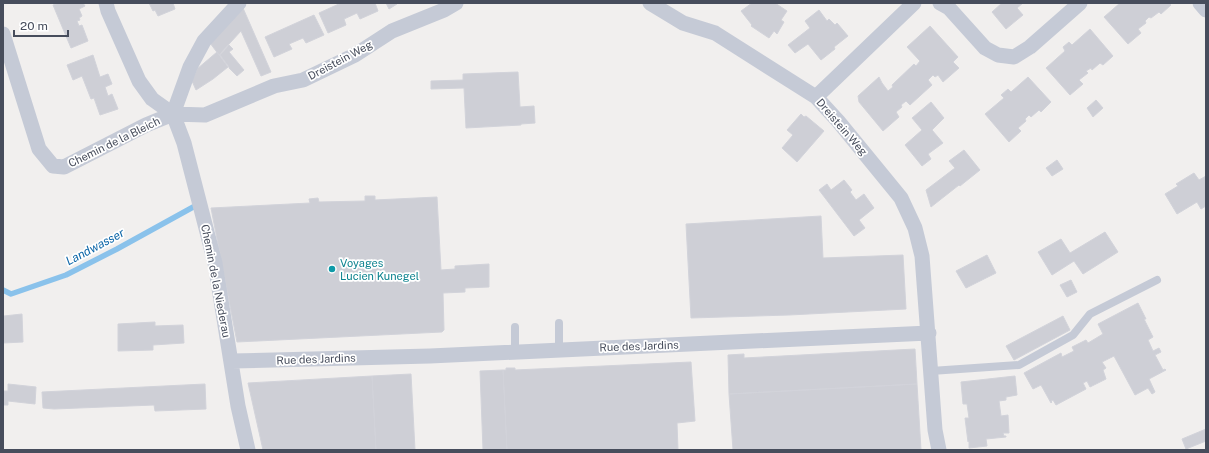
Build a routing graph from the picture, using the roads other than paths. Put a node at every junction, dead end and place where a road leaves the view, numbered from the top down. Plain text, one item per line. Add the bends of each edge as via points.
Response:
1 (106, 3) edge
2 (239, 3) edge
3 (456, 3) edge
4 (650, 3) edge
5 (914, 3) edge
6 (940, 3) edge
7 (1080, 3) edge
8 (1200, 3) edge
9 (1206, 10) edge
10 (3, 34) edge
11 (816, 97) junction
12 (173, 114) junction
13 (1157, 280) dead end
14 (559, 323) dead end
15 (515, 327) dead end
16 (929, 333) junction
17 (560, 349) junction
18 (515, 351) junction
19 (232, 362) junction
20 (931, 371) junction
21 (248, 450) edge
22 (939, 450) edge

1 - 12 street via 139,81 152,99
2 - 12 street via 204,41 190,67
3 - 12 street, Dreistein Weg via 392,31 355,55 303,80 274,86 205,115
4 - 11 street, Dreistein Weg via 683,24 715,33
5 - 11 street
6 - 7 street via 949,8 985,48 998,55 1014,57 1030,47
8 - 9 street
10 - 12 street, Chemin de la Bleich via 39,149 53,166 64,167
11 - 16 street, Dreistein Weg via 901,198 915,228 922,256
12 - 19 street, Chemin de la Niederau via 184,143 215,263
13 - 20 lane via 1090,314 1073,335 1019,365
14 - 17 lane
15 - 18 lane
16 - 17 street, Rue des Jardins
16 - 20 street
17 - 18 street, Rue des Jardins
18 - 19 street, Rue des Jardins
19 - 21 street, Chemin de la Niederau
20 - 22 street

